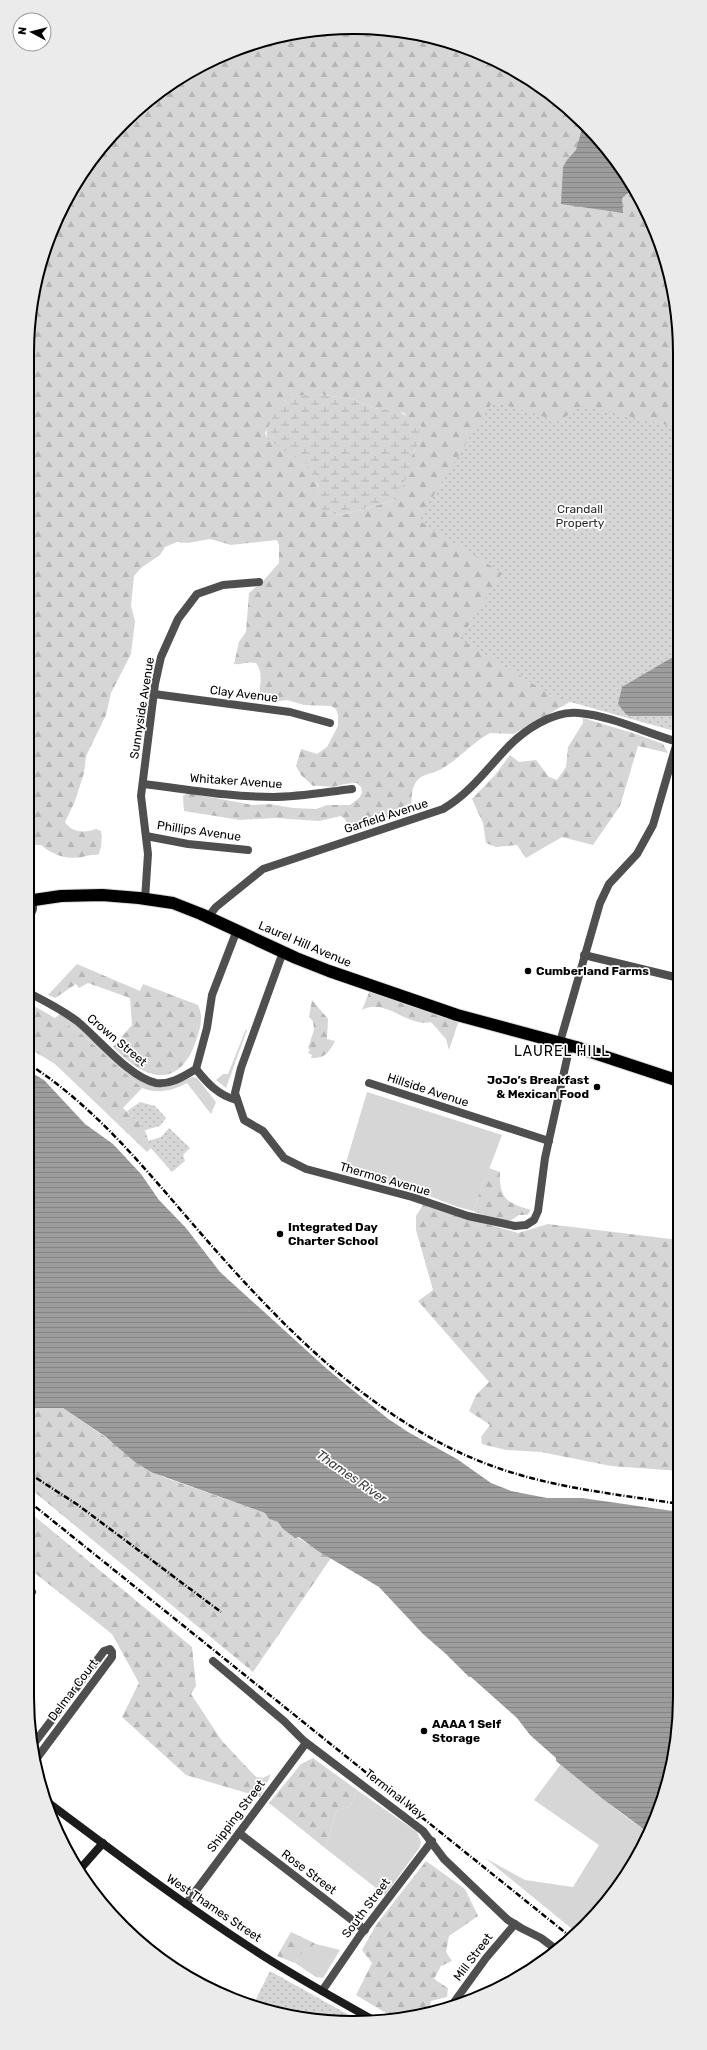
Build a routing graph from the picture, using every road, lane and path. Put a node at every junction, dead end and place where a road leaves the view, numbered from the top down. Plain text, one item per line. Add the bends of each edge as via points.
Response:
1 (260, 582) dead end
2 (154, 694) junction
3 (330, 723) dead end
4 (673, 741) edge
5 (673, 756) edge
6 (142, 784) junction
7 (352, 789) dead end
8 (146, 836) junction
9 (248, 850) dead end
10 (145, 898) junction
11 (34, 900) edge
12 (208, 917) junction
13 (237, 930) junction
14 (283, 952) junction
15 (584, 954) junction
16 (673, 977) edge
17 (34, 995) edge
18 (565, 1044) junction
19 (196, 1069) junction
20 (673, 1079) edge
21 (369, 1083) dead end
22 (237, 1100) junction
23 (549, 1141) junction
24 (213, 1661) dead end
25 (37, 1739) edge
26 (306, 1743) junction
27 (39, 1755) edge
28 (54, 1807) edge
29 (239, 1833) junction
30 (432, 1841) junction
31 (103, 1843) junction
32 (83, 1866) edge
33 (186, 1904) junction
34 (515, 1924) junction
35 (364, 1930) junction
36 (552, 1946) edge
37 (322, 1992) junction
38 (456, 1999) edge
39 (365, 2015) edge

1 - 2 street, Sunnyside Avenue via 223,585 204,590 195,597 178,619 163,651
2 - 3 street, Clay Avenue via 290,712
2 - 6 street, Sunnyside Avenue
4 - 12 street, Garfield Avenue via 602,718 578,713 559,715 517,739 482,778 443,809 263,869 216,906
5 - 15 street, Thermos Avenue via 653,825 637,854 606,889
6 - 7 street, Whitaker Avenue via 266,796 293,796
6 - 8 street, Sunnyside Avenue via 141,801
8 - 9 street, Phillips Avenue via 188,844
8 - 10 street, Sunnyside Avenue via 148,854
10 - 11 highway, Laurel Hill Avenue via 97,895
10 - 12 highway, Laurel Hill Avenue via 176,904
12 - 13 highway, Laurel Hill Avenue
13 - 14 highway, Laurel Hill Avenue
13 - 19 street via 212,996
14 - 18 highway, Laurel Hill Avenue via 329,971 443,1010
14 - 22 street, Thermos Avenue via 236,1084
15 - 16 street
15 - 18 street, Thermos Avenue
17 - 19 street, Crown Street via 52,1003 71,1017 120,1061 150,1081 169,1082
18 - 20 highway, Laurel Hill Avenue
18 - 23 street, Thermos Avenue
19 - 22 street via 217,1091
21 - 23 street, Hillside Avenue
22 - 23 street, Thermos Avenue via 244,1120 260,1128 281,1155 297,1165 463,1214 515,1226 528,1224 536,1215
24 - 26 street, Terminal Way
25 - 27 street, Delmar Court via 104,1651 111,1650 112,1657
26 - 29 street, Shipping Street
26 - 30 street, Terminal Way via 423,1831
28 - 31 main road, West Thames Street
29 - 33 street, Shipping Street
29 - 35 street, Rose Street
30 - 34 street, Terminal Way via 444,1859
30 - 35 street, South Street
31 - 32 main road
31 - 33 main road, West Thames Street
33 - 37 main road, West Thames Street
34 - 36 street, Terminal Way
34 - 38 street, Mill Street
35 - 37 street, South Street
37 - 39 main road, West Thames Street

